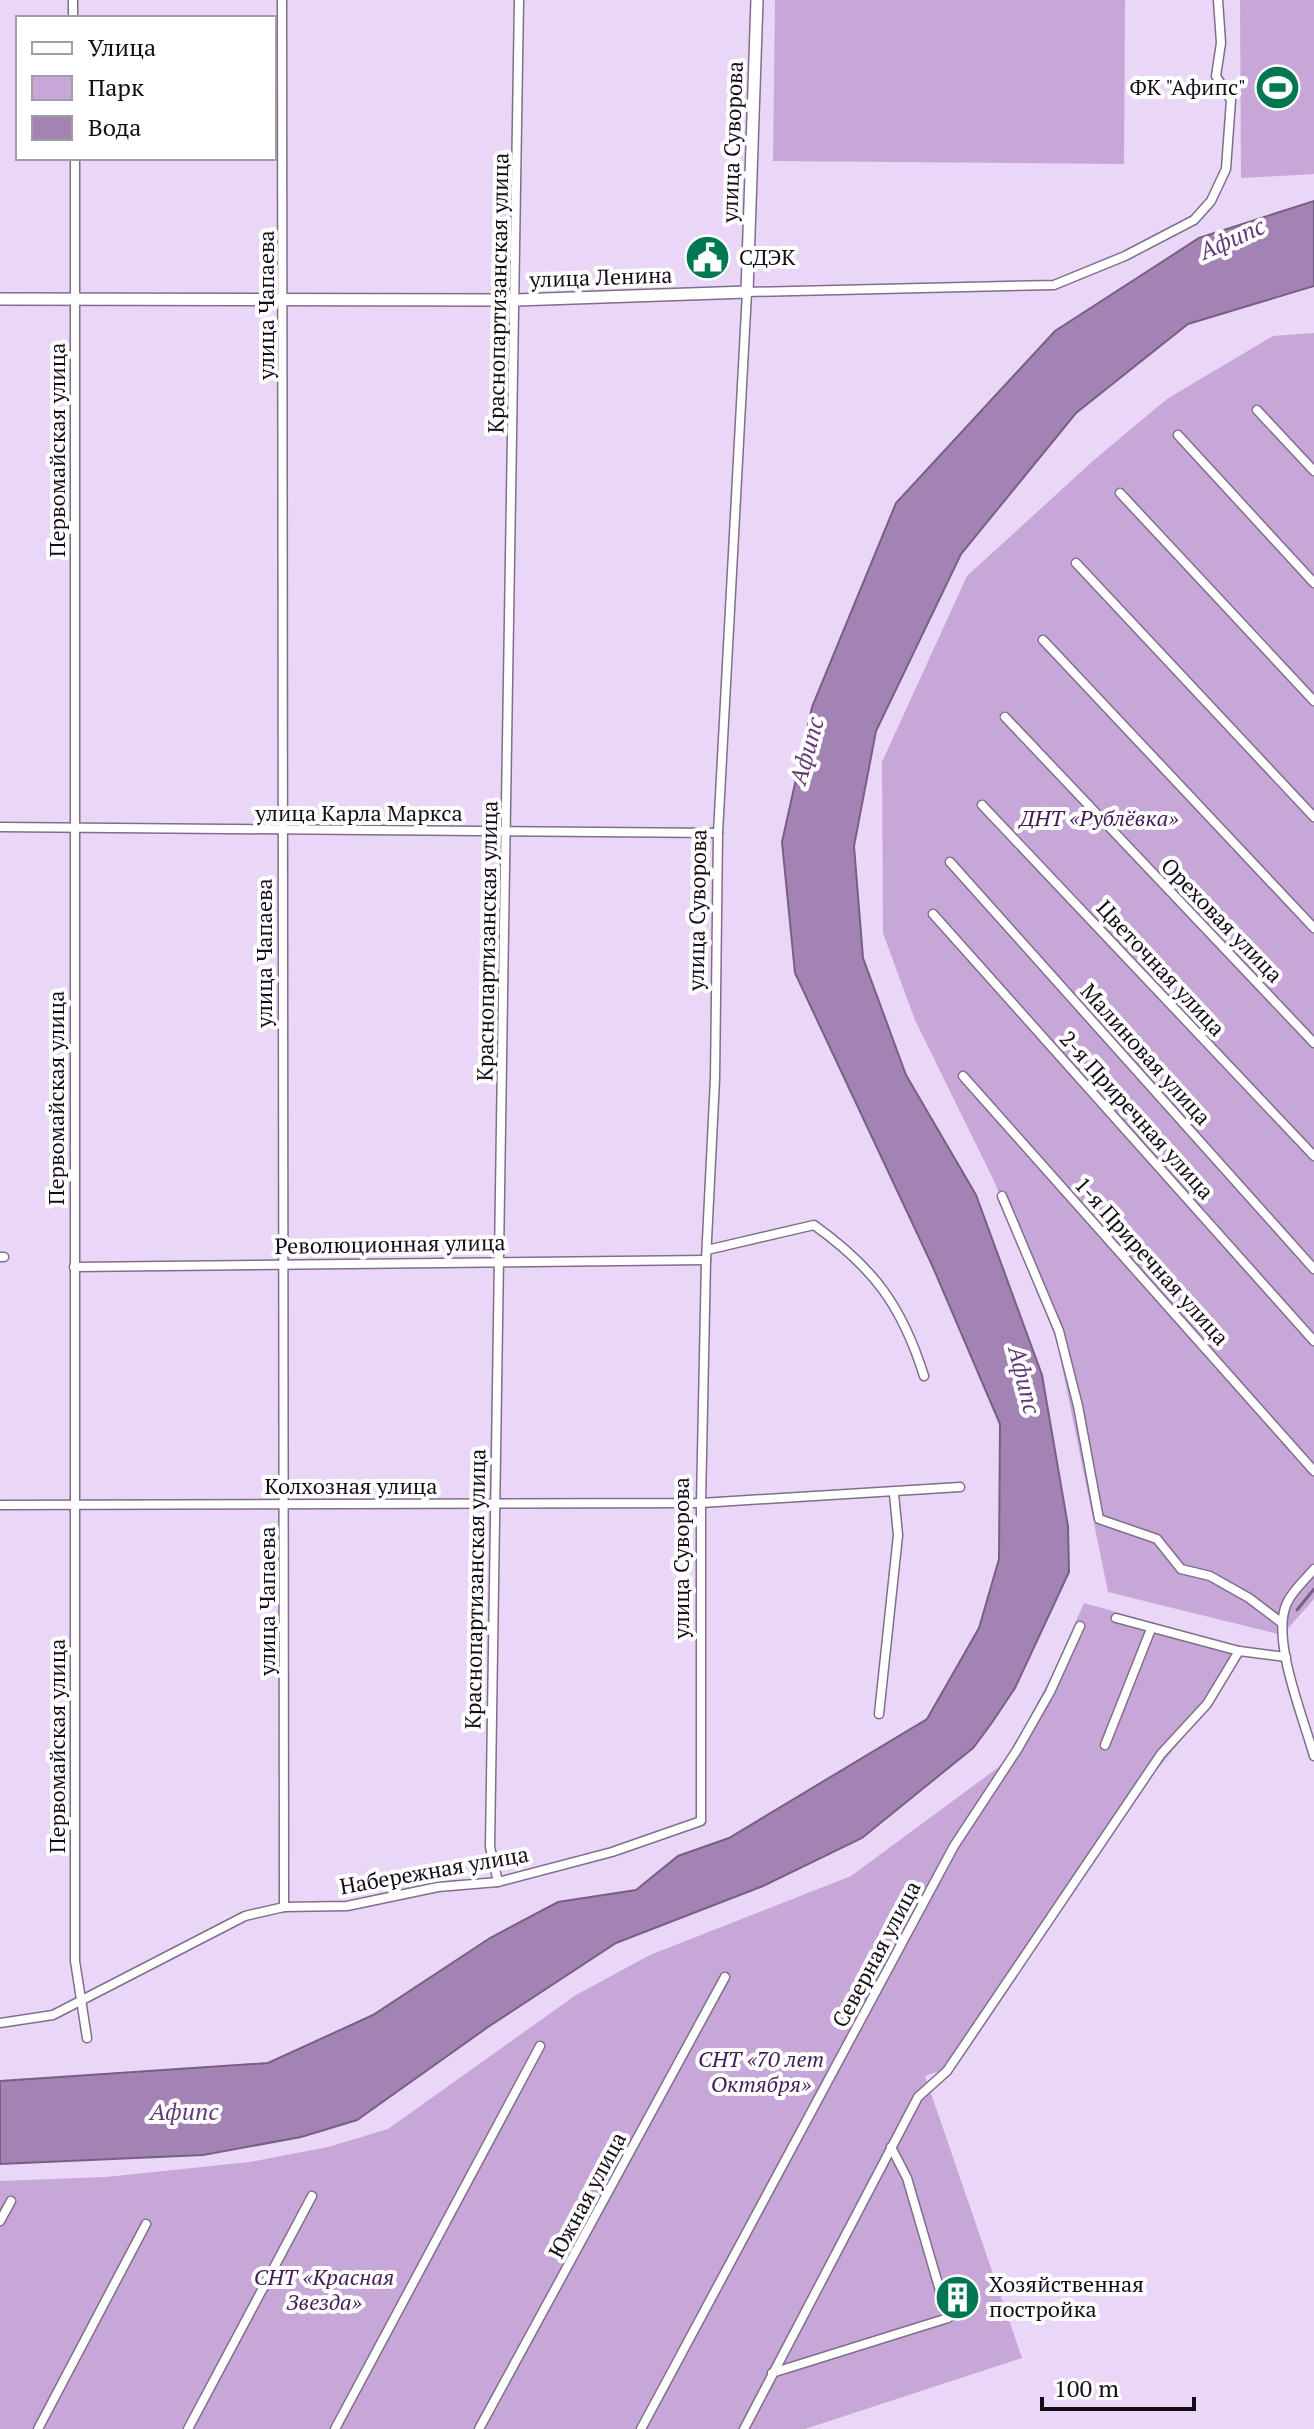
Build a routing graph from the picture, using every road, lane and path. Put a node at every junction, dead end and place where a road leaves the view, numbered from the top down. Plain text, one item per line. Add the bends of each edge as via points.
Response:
1 (282, 0) edge
2 (519, 0) edge
3 (757, 0) edge
4 (1218, 0) edge
5 (75, 160) edge
6 (747, 292) junction
7 (0, 299) edge
8 (285, 299) junction
9 (516, 300) junction
10 (76, 301) junction
11 (1257, 410) dead end
12 (1178, 435) dead end
13 (1314, 471) edge
14 (1120, 493) dead end
15 (1076, 563) dead end
16 (1314, 583) edge
17 (1043, 640) dead end
18 (1314, 701) edge
19 (1005, 717) dead end
20 (982, 805) dead end
21 (1314, 817) edge
22 (0, 827) edge
23 (74, 828) junction
24 (282, 830) junction
25 (507, 831) junction
26 (718, 833) junction
27 (950, 862) dead end
28 (933, 914) dead end
29 (1314, 928) edge
30 (1314, 1043) edge
31 (963, 1076) dead end
32 (1314, 1156) edge
33 (1002, 1196) dead end
34 (706, 1255) junction
35 (500, 1260) junction
36 (283, 1264) junction
37 (74, 1267) junction
38 (1314, 1269) edge
39 (1314, 1341) edge
40 (924, 1376) dead end
41 (1314, 1471) edge
42 (960, 1487) dead end
43 (894, 1494) junction
44 (701, 1503) junction
45 (75, 1504) junction
46 (493, 1504) junction
47 (0, 1505) edge
48 (285, 1505) junction
49 (1314, 1569) edge
50 (1116, 1618) dead end
51 (1282, 1623) junction
52 (1080, 1626) dead end
53 (1151, 1629) junction
54 (1239, 1651) junction
55 (1286, 1657) junction
56 (879, 1714) dead end
57 (1105, 1745) dead end
58 (1314, 1756) edge
59 (701, 1821) joint
60 (498, 1882) junction
61 (284, 1907) junction
62 (725, 1977) dead end
63 (79, 2000) junction
64 (0, 2023) edge
65 (87, 2038) dead end
66 (540, 2046) dead end
67 (891, 2147) junction
68 (312, 2196) dead end
69 (11, 2201) dead end
70 (0, 2221) edge
71 (146, 2224) dead end
72 (772, 2373) junction
73 (38, 2429) edge
74 (188, 2429) edge
75 (335, 2429) edge
76 (479, 2429) edge
77 (641, 2429) edge
78 (744, 2429) edge

1 - 8 street, улица Чапаева
2 - 9 street, Краснопартизанская улица
3 - 6 street, улица Суворова
4 - 6 street, улица Ленина via 1221,43 1216,76 1231,100 1226,169 1211,201 1194,220 1054,285
5 - 10 street, Первомайская улица
6 - 9 street, улица Ленина
6 - 26 street, улица Суворова
7 - 10 street, улица Ленина
8 - 9 street, улица Ленина
8 - 10 street, улица Ленина
8 - 24 street, улица Чапаева
9 - 25 street, Краснопартизанская улица
10 - 23 street, Первомайская улица
11 - 13 street
12 - 16 street
14 - 18 street
15 - 21 street
17 - 29 street
19 - 30 street, Ореховая улица
20 - 32 street, Цветочная улица
22 - 23 street, улица Карла Маркса
23 - 24 street, улица Карла Маркса
23 - 37 street, Первомайская улица
24 - 25 street, улица Карла Маркса
24 - 36 street, улица Чапаева
25 - 26 street, улица Карла Маркса
25 - 35 street, Краснопартизанская улица
26 - 34 street, улица Суворова
27 - 38 street, Малиновая улица
28 - 39 street, 2-я Приречная улица
31 - 41 street, 1-я Приречная улица
33 - 51 street via 1059,1331 1099,1519 1157,1539 1181,1569 1210,1576
34 - 35 street, Революционная улица
34 - 40 street, Революционная улица via 814,1225 854,1253 886,1289
34 - 44 street, улица Суворова
35 - 36 street, Революционная улица
35 - 46 street, Краснопартизанская улица
36 - 37 street, Революционная улица
36 - 48 street, улица Чапаева
37 - 45 street, Первомайская улица
42 - 43 street, Колхозная улица
43 - 44 street, Колхозная улица
43 - 56 street via 898,1535
44 - 46 street, Колхозная улица
44 - 59 street, улица Суворова
45 - 47 street, Колхозная улица
45 - 48 street, Колхозная улица
45 - 63 street, Первомайская улица
46 - 48 street, Колхозная улица
46 - 60 street, Краснопартизанская улица via 490,1847
48 - 61 street, улица Чапаева
49 - 51 street via 1287,1603
50 - 53 street
51 - 55 street
52 - 77 street, Северная улица via 1050,1692 1004,1774 954,1846
53 - 54 street
53 - 57 street
54 - 55 street
54 - 67 street via 1207,1704 1161,1754 947,2071 918,2097
55 - 58 street
59 - 60 street, Набережная улица via 612,1852
60 - 61 street, Набережная улица via 438,1887 347,1906
61 - 63 street, Набережная улица via 245,1916
62 - 76 street, Южная улица
63 - 64 street, Набережная улица via 53,2015
63 - 65 street, Первомайская улица
66 - 75 street
67 - 72 street
67 - 72 street via 907,2178 948,2318
68 - 74 street
69 - 70 street
71 - 73 street
72 - 78 street

